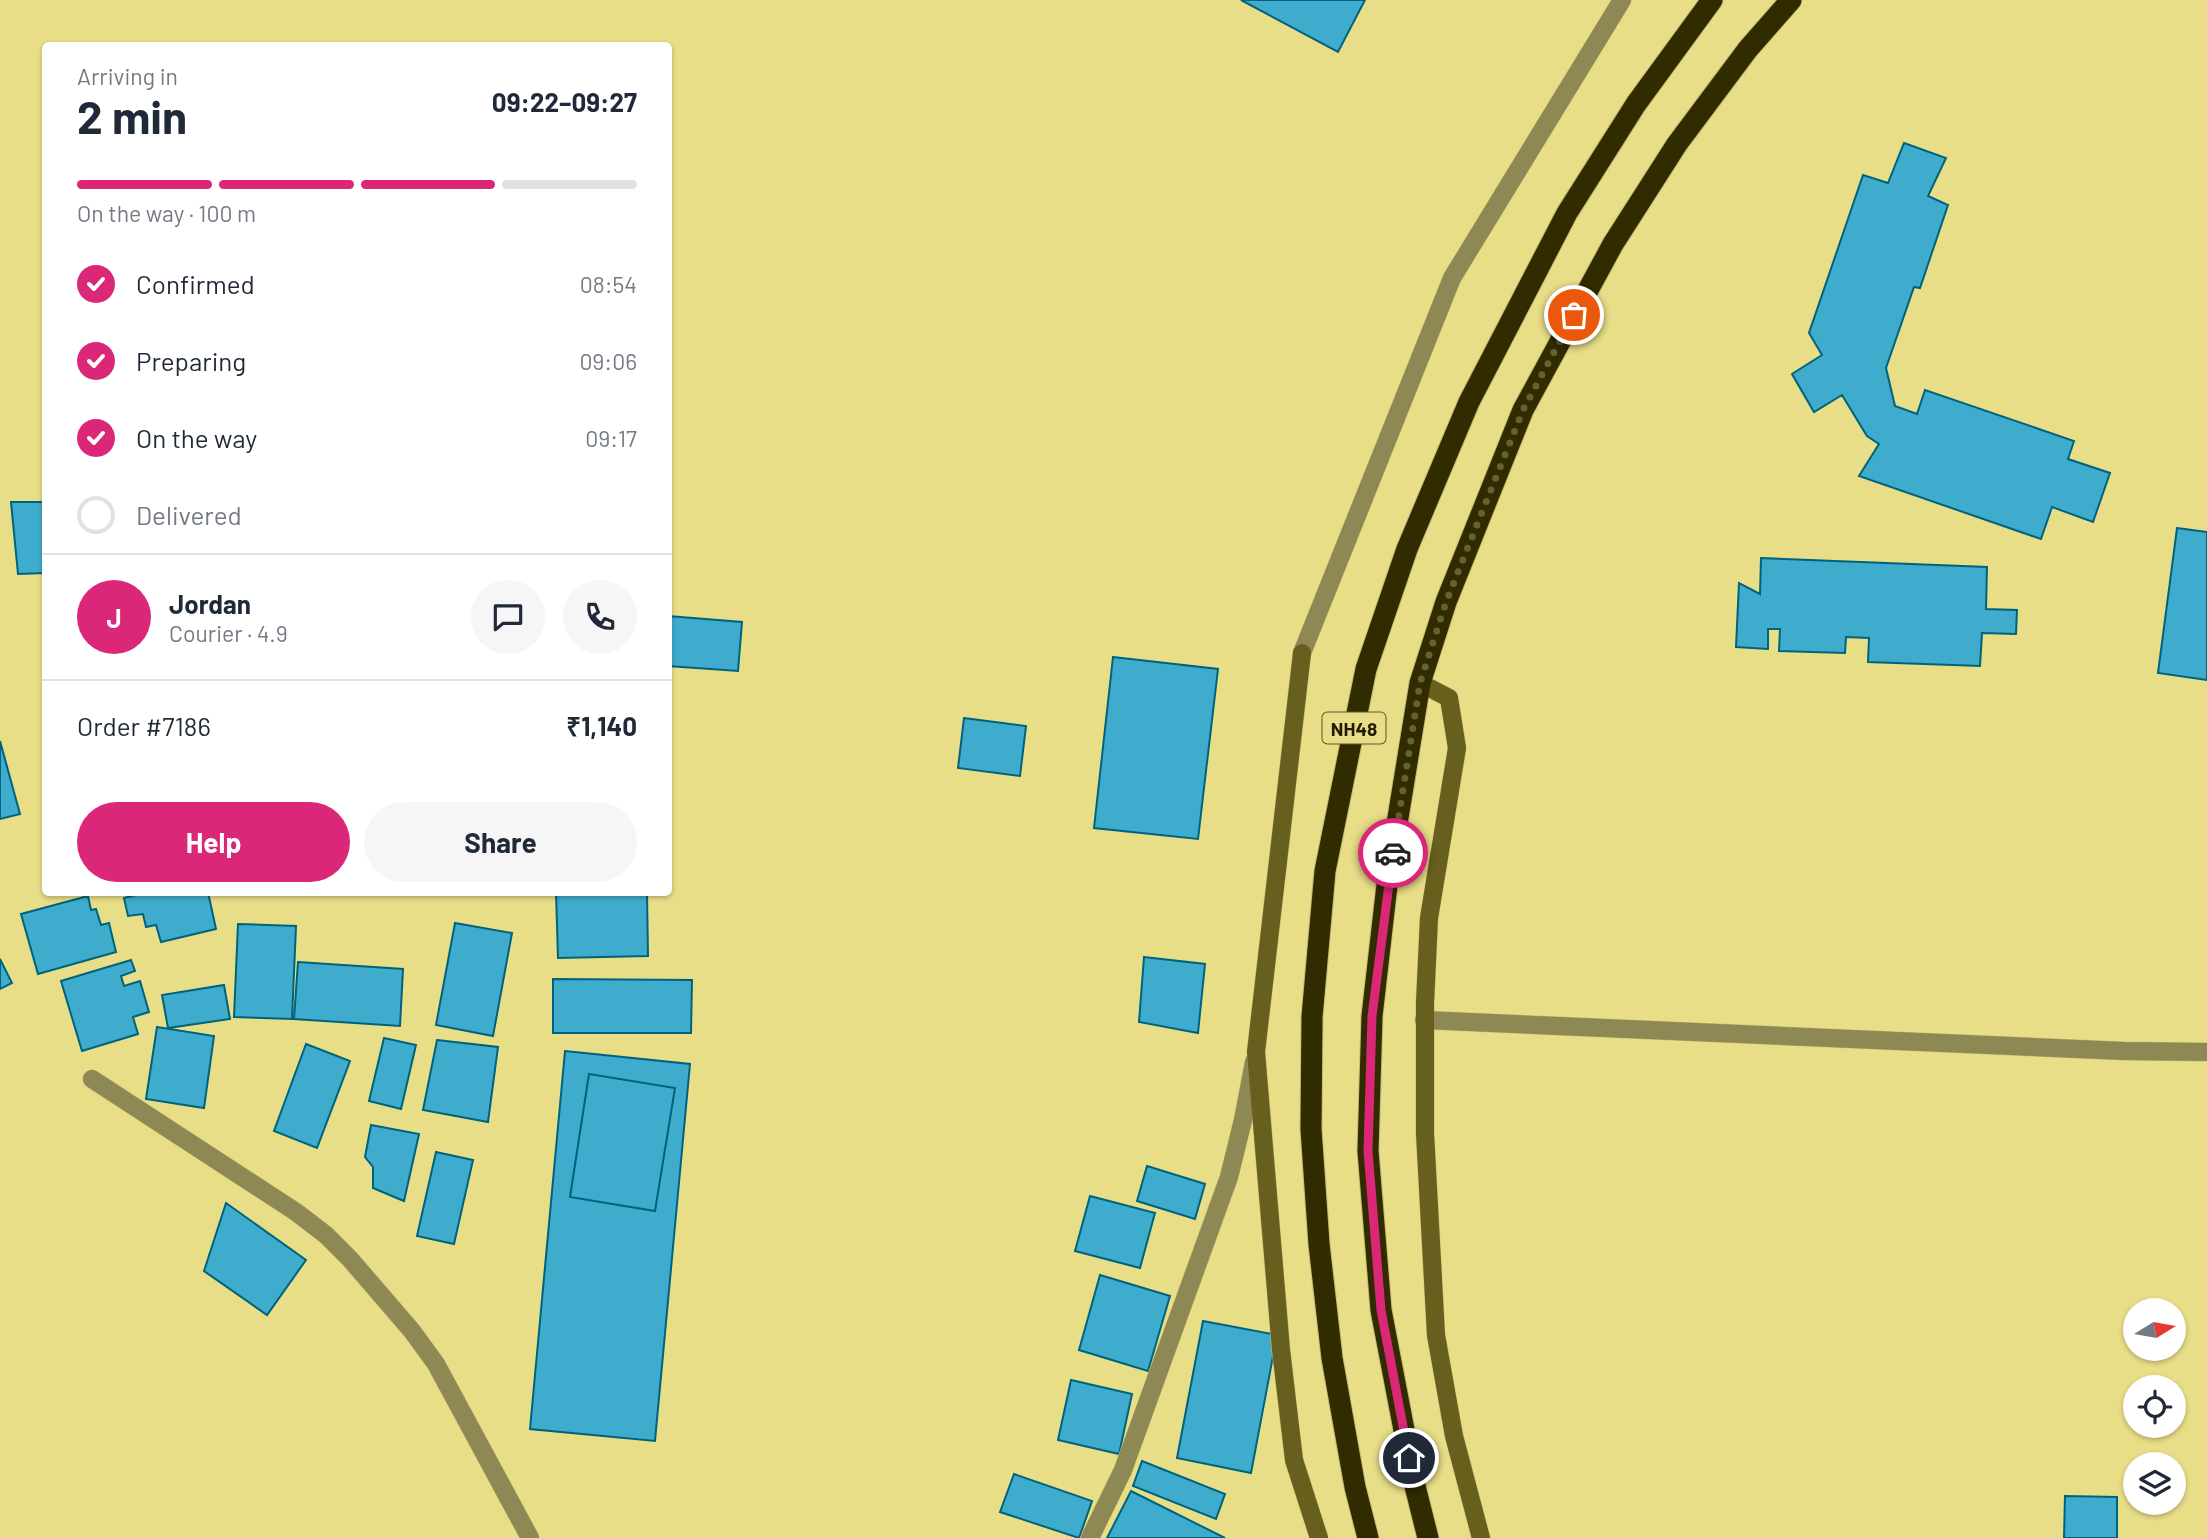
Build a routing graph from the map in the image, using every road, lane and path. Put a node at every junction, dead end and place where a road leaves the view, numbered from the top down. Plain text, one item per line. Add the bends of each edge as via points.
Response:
1 (1622, 0) edge
2 (1712, 0) edge
3 (1791, 0) edge
4 (1420, 683) junction
5 (1424, 1020) junction
6 (1256, 1052) junction
7 (2207, 1052) edge
8 (92, 1079) dead end
9 (530, 1538) edge
10 (1090, 1538) edge
11 (1319, 1538) edge
12 (1368, 1538) edge
13 (1427, 1538) edge
14 (1481, 1538) edge

1 - 6 street via 1452,278 1301,653
2 - 12 highway, NH48 via 1636,104 1567,213 1469,402 1407,549 1366,669 1325,871 1312,1017 1311,1129 1332,1358
3 - 4 highway, NH48 via 1677,144 1600,268 1523,410 1446,602
4 - 5 street via 1449,698 1457,748 1429,918
4 - 13 highway, NH48 via 1387,885 1374,1003 1368,1151 1381,1310
5 - 7 street
5 - 14 street via 1436,1335 1454,1436
6 - 10 street via 1229,1177 1123,1470
6 - 11 street via 1294,1460
8 - 9 street via 296,1212 350,1259 436,1364

